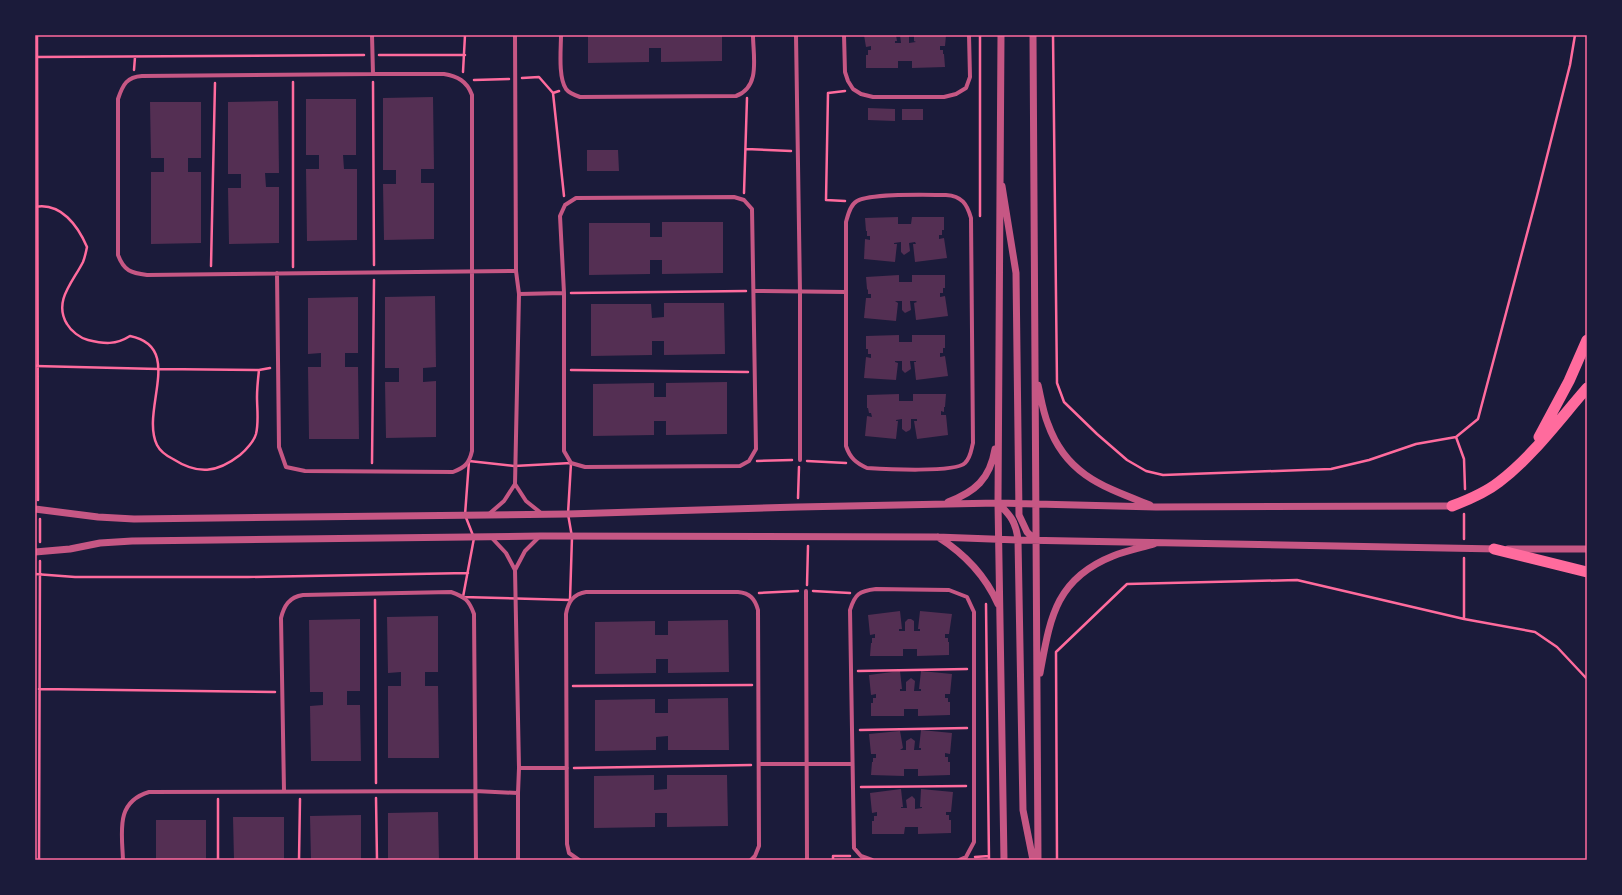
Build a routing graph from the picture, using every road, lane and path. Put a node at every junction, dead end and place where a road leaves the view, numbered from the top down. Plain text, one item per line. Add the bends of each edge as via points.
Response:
1 (37, 35) edge
2 (372, 35) edge
3 (466, 35) edge
4 (515, 35) edge
5 (561, 35) edge
6 (753, 35) edge
7 (796, 35) edge
8 (844, 35) edge
9 (969, 35) edge
10 (1001, 35) edge
11 (1033, 35) edge
12 (1053, 35) edge
13 (1575, 35) edge
14 (372, 55) junction
15 (465, 55) junction
16 (36, 57) edge
17 (135, 57) junction
18 (293, 74) junction
19 (372, 74) junction
20 (215, 75) junction
21 (133, 77) junction
22 (515, 79) junction
23 (463, 81) junction
24 (565, 88) junction
25 (854, 89) junction
26 (747, 90) junction
27 (553, 93) junction
28 (746, 149) junction
29 (798, 151) junction
30 (999, 164) junction
31 (744, 200) junction
32 (856, 201) junction
33 (564, 205) junction
34 (36, 206) edge
35 (516, 271) junction
36 (472, 272) junction
37 (276, 273) junction
38 (293, 273) junction
39 (211, 275) junction
40 (754, 291) junction
41 (800, 292) junction
42 (846, 292) junction
43 (564, 293) junction
44 (519, 294) junction
45 (1587, 340) edge
46 (36, 365) edge
47 (279, 366) junction
48 (158, 369) junction
49 (259, 370) junction
50 (564, 370) junction
51 (755, 372) junction
52 (1035, 374) junction
53 (1587, 388) edge
54 (998, 433) junction
55 (1456, 437) junction
56 (1530, 455) junction
57 (1464, 459) dead end
58 (800, 460) joint
59 (514, 484) junction
60 (36, 491) edge
61 (998, 503) junction
62 (942, 504) junction
63 (1018, 504) junction
64 (1035, 504) junction
65 (798, 507) junction
66 (1156, 507) junction
67 (1448, 507) joint
68 (37, 510) edge
69 (541, 514) junction
70 (489, 515) junction
71 (491, 536) junction
72 (540, 536) junction
73 (809, 537) junction
74 (937, 537) junction
75 (998, 539) junction
76 (1018, 540) junction
77 (1035, 540) junction
78 (1162, 542) junction
79 (1494, 549) junction
80 (1587, 549) edge
81 (37, 553) edge
82 (515, 570) junction
83 (1464, 571) dead end
84 (1587, 572) edge
85 (468, 573) dead end
86 (35, 574) edge
87 (40, 574) junction
88 (806, 591) joint
89 (375, 594) junction
90 (986, 604) dead end
91 (999, 608) junction
92 (1464, 619) junction
93 (974, 669) junction
94 (851, 671) junction
95 (1587, 679) edge
96 (759, 685) junction
97 (566, 686) junction
98 (1037, 688) junction
99 (39, 689) junction
100 (283, 693) junction
101 (35, 708) edge
102 (39, 708) junction
103 (974, 728) junction
104 (852, 730) junction
105 (759, 764) junction
106 (806, 764) junction
107 (852, 764) junction
108 (519, 768) junction
109 (567, 768) junction
110 (974, 786) junction
111 (852, 787) junction
112 (284, 791) junction
113 (300, 791) junction
114 (376, 791) junction
115 (475, 791) junction
116 (218, 792) junction
117 (518, 793) junction
118 (862, 856) junction
119 (39, 860) edge
120 (123, 860) edge
121 (218, 860) edge
122 (298, 860) edge
123 (377, 860) edge
124 (476, 860) edge
125 (518, 860) edge
126 (579, 860) edge
127 (751, 860) edge
128 (807, 860) edge
129 (833, 860) edge
130 (872, 860) edge
131 (959, 860) edge
132 (989, 860) edge
133 (1004, 860) edge
134 (1033, 860) edge
135 (1038, 860) edge
136 (1057, 860) edge

1 - 16 path
2 - 14 street
3 - 15 path
4 - 22 street
5 - 24 street via 561,75
6 - 26 street via 754,75
7 - 29 street
8 - 25 street via 845,72
9 - 25 street via 970,77 966,88 956,94 873,97
10 - 30 street
11 - 52 street
12 - 55 path via 1057,383 1064,402 1127,460 1146,471 1163,475 1331,469 1369,460 1416,444
13 - 55 path via 1570,65 1537,196 1478,419
14 - 15 path
14 - 17 path
14 - 19 street
15 - 23 path
16 - 17 path
16 - 34 path
17 - 21 path
18 - 19 street
18 - 20 street
18 - 38 path
19 - 23 street via 444,74
20 - 21 street
20 - 39 path
21 - 39 street via 126,82 118,99 118,255 121,263 127,270 137,274
22 - 23 path
22 - 27 path via 539,77
22 - 35 street
23 - 36 street via 472,94
24 - 26 street via 580,97 736,96
24 - 27 path
25 - 32 path via 828,93 826,200
26 - 28 path
27 - 33 path
28 - 29 path
28 - 31 path
29 - 41 street
30 - 54 street
30 - 63 street via 1016,273
31 - 33 street via 734,197 576,198
31 - 40 street via 752,209
32 - 42 street via 848,212 846,222
32 - 42 street via 868,197 946,195 963,200 969,208 973,443 971,454 965,464 942,469 867,468 850,457 846,446
33 - 43 street via 560,216
34 - 46 path
34 - 48 path via 54,209 66,215 74,222 87,247 84,261 64,294 61,308 63,318 70,329 85,339 98,343 111,344 130,336 140,338 156,352
35 - 36 street
35 - 44 street
36 - 38 street
36 - 47 street via 472,451 470,461 462,468 453,472 320,472 286,467 279,447
37 - 38 street
37 - 39 street
37 - 47 street
40 - 41 street
40 - 43 path
40 - 51 street
41 - 42 street
41 - 58 street
43 - 44 street
43 - 50 street
44 - 59 street
45 - 56 highway via 1569,381
46 - 48 path
46 - 60 path
47 - 49 path
48 - 49 path
48 - 49 path via 153,415 157,445 164,453 183,465 205,470 226,465 245,450 256,435
50 - 51 path
50 - 51 street via 564,451 571,463 585,467 740,466 749,461 756,449
52 - 64 street
52 - 66 street via 1048,423 1061,449 1073,465 1099,483
53 - 56 highway
54 - 61 street
54 - 62 street via 994,456 979,485 959,498
55 - 57 path
56 - 67 highway via 1499,483 1477,496
58 - 65 path
59 - 69 street via 526,501
59 - 70 street via 504,501
60 - 68 path
61 - 62 street
61 - 63 street
61 - 75 street
61 - 76 street via 1012,519
62 - 65 street
63 - 64 street
63 - 77 street via 1023,525
64 - 66 street
64 - 77 street
65 - 69 street
66 - 67 street
68 - 70 street via 134,519
68 - 81 path
69 - 70 street
71 - 72 street
71 - 81 street via 132,541 100,543
71 - 82 street via 506,553
72 - 73 street
72 - 82 street via 525,551
73 - 74 street
73 - 88 path
74 - 75 street
74 - 91 street via 976,568
75 - 76 street
75 - 91 street
76 - 77 street
76 - 134 street via 1023,810
77 - 78 street
77 - 98 street
78 - 79 street
78 - 98 street via 1113,556 1084,571 1073,580 1052,616
79 - 80 street
79 - 84 highway
81 - 87 path
82 - 108 street
83 - 92 path
85 - 87 path via 248,577 75,577
86 - 87 path
87 - 99 path
88 - 106 street
89 - 100 street via 303,595 295,596 290,601 284,608 281,618
89 - 114 path
89 - 115 street via 451,592 463,597 470,605 474,614
90 - 132 path
91 - 133 street
92 - 95 path via 1535,632 1557,647
92 - 136 path via 1297,580 1127,584 1056,652
93 - 94 path
93 - 94 street via 974,612 966,597 949,590 876,589 859,593 850,610
93 - 103 street
94 - 104 street
96 - 97 path
96 - 97 street via 758,610 755,601 746,594 593,592 577,594 567,606
96 - 105 street
97 - 109 street
98 - 135 street
99 - 100 path
99 - 102 path
100 - 112 street
101 - 102 path
102 - 119 path
103 - 104 path
103 - 110 street
104 - 107 street
105 - 106 street
105 - 109 path
105 - 127 street via 759,846
106 - 107 street
106 - 128 street
107 - 111 street
108 - 109 street
108 - 117 street
109 - 126 street via 567,849
110 - 111 path
110 - 131 street via 974,842 966,857
111 - 118 street via 854,848
112 - 113 street
112 - 116 street
113 - 114 street
113 - 122 path
114 - 115 street
114 - 123 path
115 - 117 street
115 - 124 street
116 - 120 street via 149,792 138,795 128,805 122,819
116 - 121 path
117 - 125 street
118 - 129 path via 833,856
118 - 130 street

